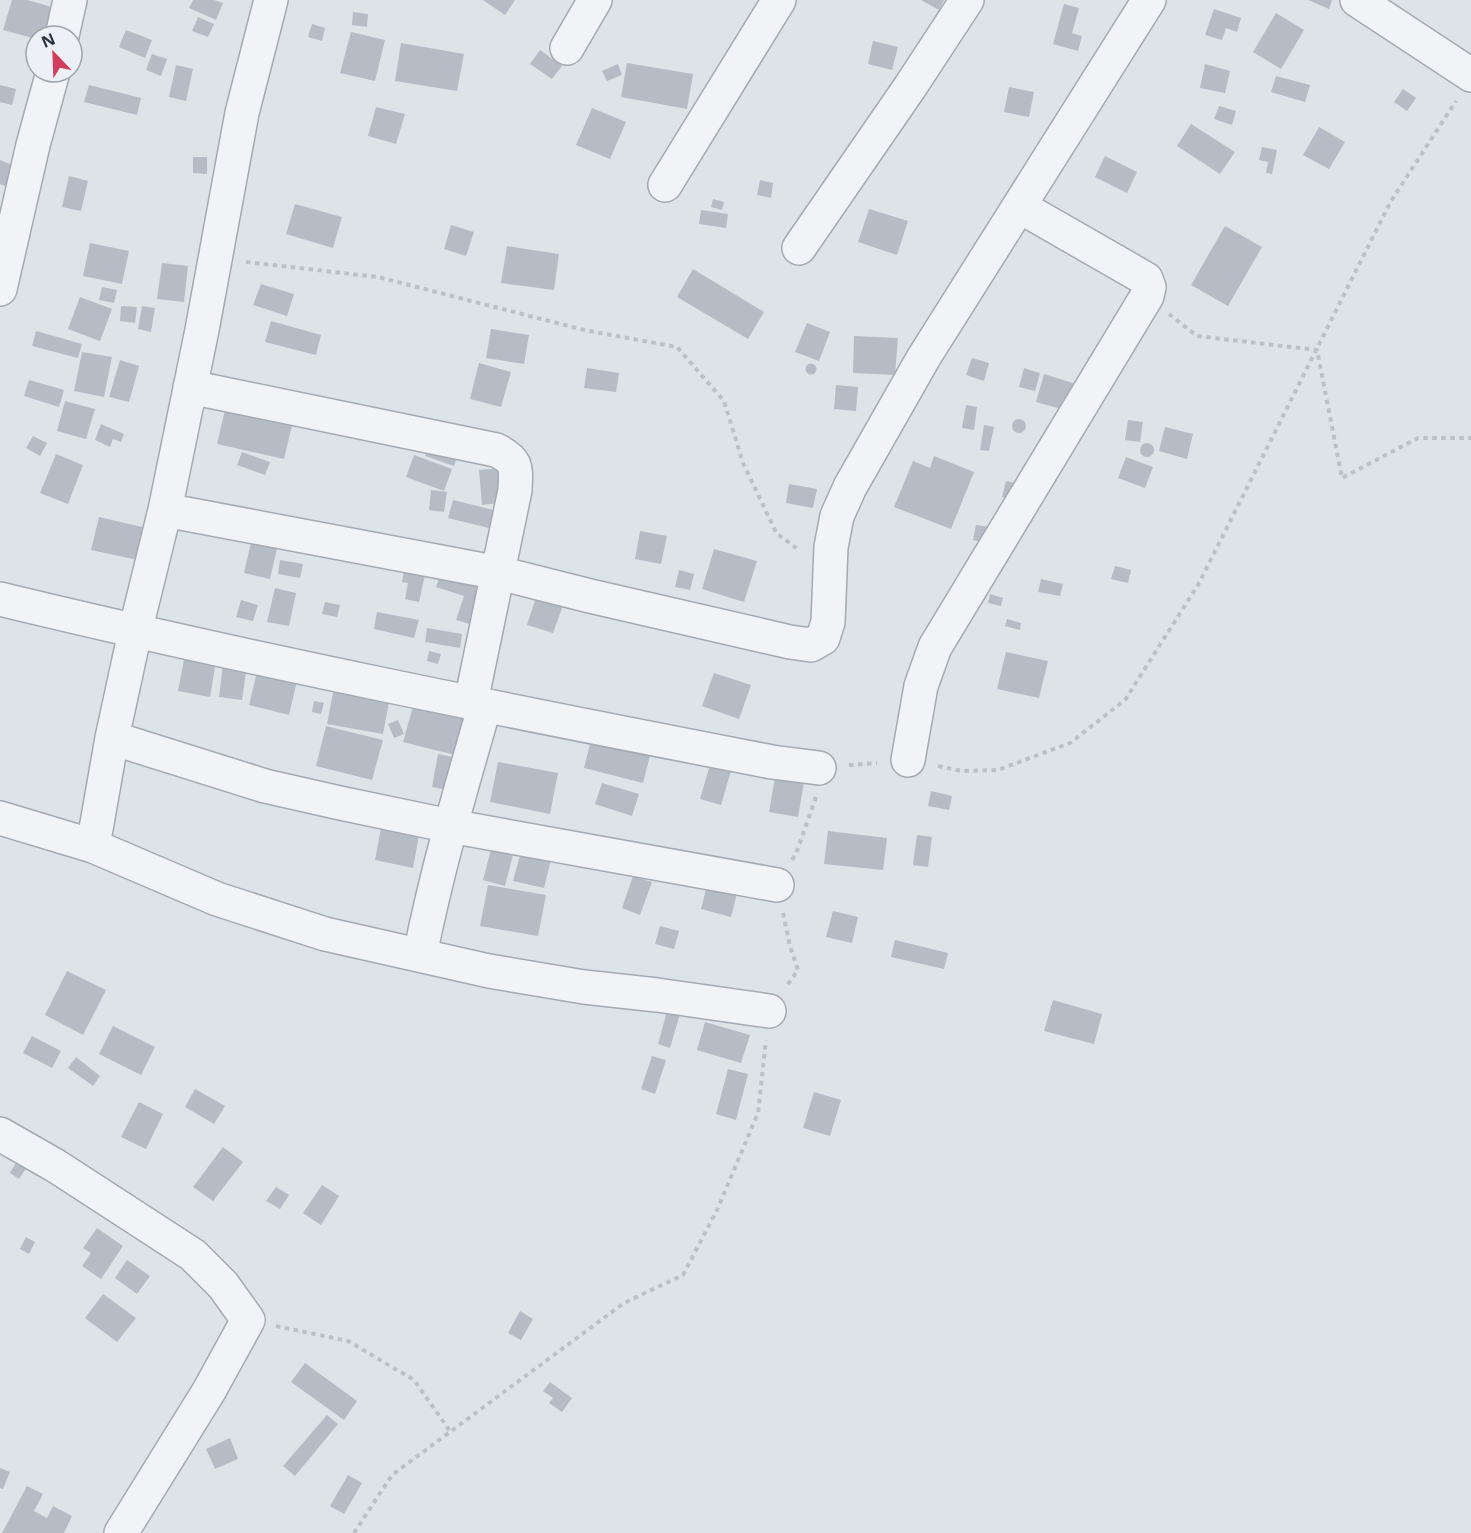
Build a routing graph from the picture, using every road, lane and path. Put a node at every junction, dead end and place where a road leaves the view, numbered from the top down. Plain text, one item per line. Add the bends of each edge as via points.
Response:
1 (70, 0) edge
2 (271, 0) edge
3 (595, 0) edge
4 (779, 0) edge
5 (967, 0) edge
6 (1149, 0) edge
7 (1357, 0) edge
8 (65, 24) edge
9 (567, 48) dead end
10 (50, 84) edge
11 (1465, 86) edge
12 (665, 185) dead end
13 (1019, 206) junction
14 (799, 248) dead end
15 (216, 259) junction
16 (0, 289) edge
17 (1147, 296) junction
18 (1317, 350) junction
19 (190, 387) junction
20 (1471, 438) edge
21 (165, 510) junction
22 (499, 573) junction
23 (830, 575) junction
24 (0, 599) edge
25 (135, 632) junction
26 (478, 704) junction
27 (112, 738) junction
28 (908, 760) junction
29 (819, 768) joint
30 (0, 818) edge
31 (450, 826) junction
32 (93, 846) junction
33 (777, 885) dead end
34 (420, 955) junction
35 (769, 1011) joint
36 (0, 1134) edge
37 (248, 1320) junction
38 (450, 1431) junction
39 (121, 1533) edge
40 (354, 1533) edge

1 - 8 street
2 - 15 street via 242,113
3 - 9 street
4 - 12 street
5 - 14 street
6 - 13 street
7 - 11 street
10 - 16 street
11 - 18 path via 1391,201
13 - 17 street via 1146,279
13 - 23 street via 924,357 850,487 837,516
15 - 19 street
15 - 23 path via 378,277 584,330 677,347 724,400 743,463 776,533
17 - 18 path via 1197,336
17 - 28 street via 935,647 921,686
18 - 20 path via 1342,478 1418,438
18 - 28 path via 1198,585 1125,700 1070,743 998,770 960,771
19 - 21 street
19 - 22 street via 496,450 510,457 516,470
21 - 22 street
21 - 25 street
22 - 23 street via 811,645 823,638 828,622
22 - 26 street
24 - 25 street
25 - 26 street
25 - 27 street
26 - 29 street
26 - 31 street
27 - 31 street via 265,786
27 - 32 street
28 - 29 path
30 - 32 street
31 - 33 street
31 - 34 street
32 - 34 street via 217,899 325,934
34 - 35 street via 584,987
35 - 38 path via 758,1113 717,1210 683,1275 624,1303
36 - 37 street via 193,1255 223,1285
37 - 38 path via 348,1341 414,1380
37 - 39 street
38 - 40 path via 392,1475

